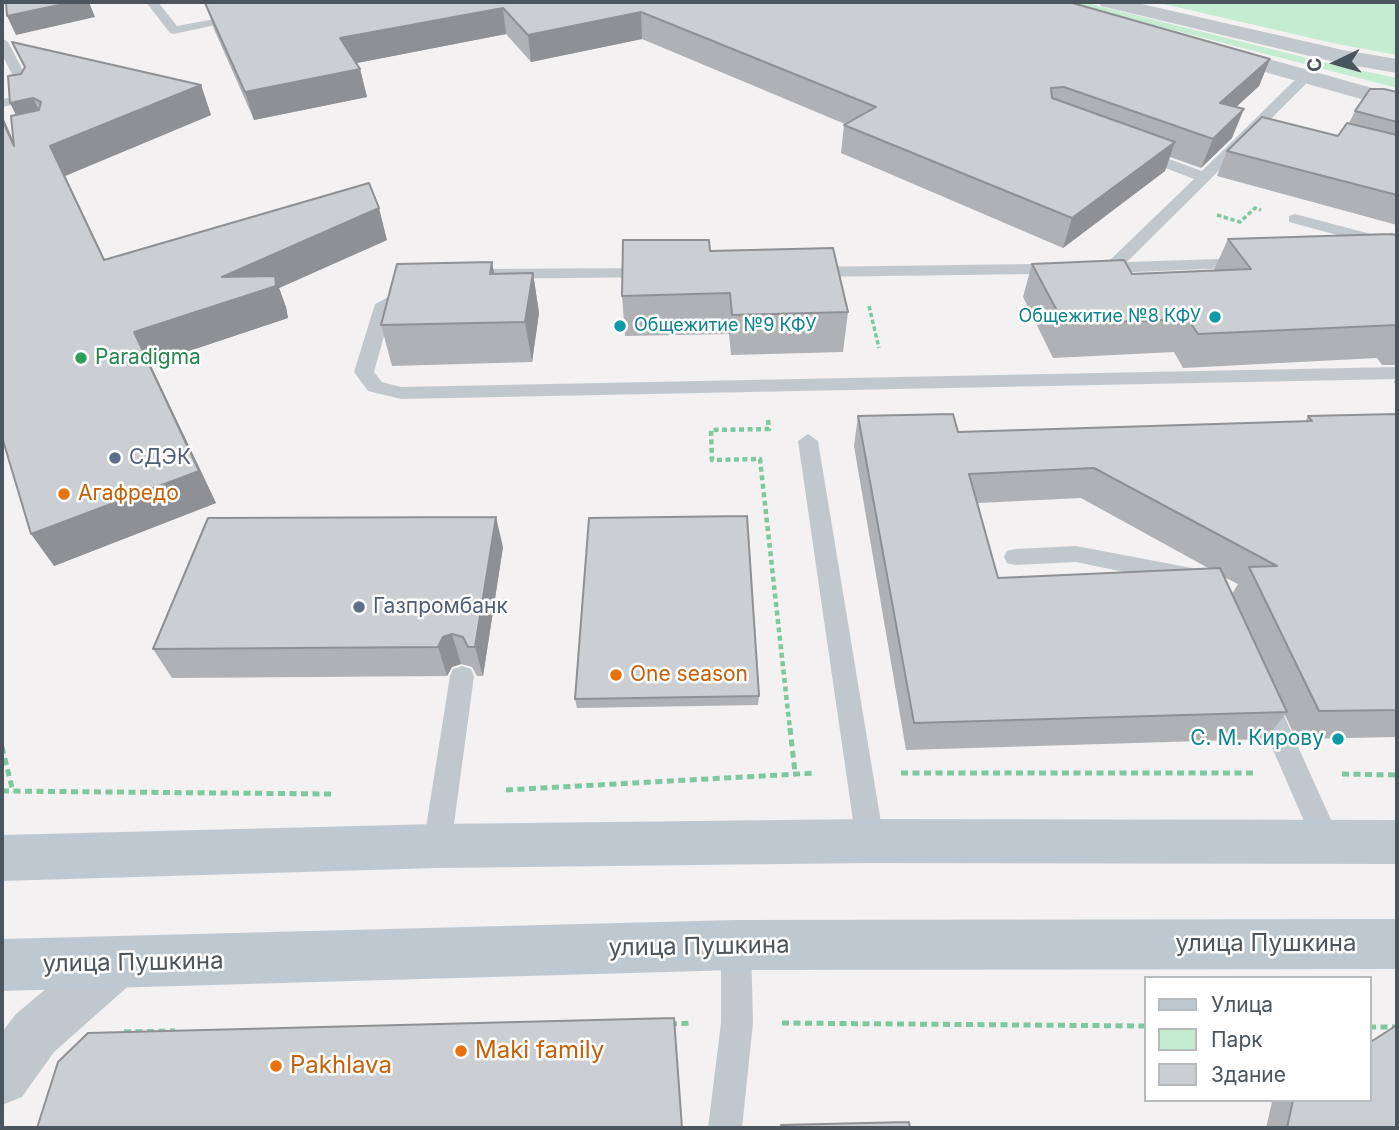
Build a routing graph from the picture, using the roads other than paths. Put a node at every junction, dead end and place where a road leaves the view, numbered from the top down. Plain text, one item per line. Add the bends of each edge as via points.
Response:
1 (152, 2) edge
2 (1104, 10) edge
3 (253, 16) edge
4 (1163, 37) edge
5 (2, 42) edge
6 (1201, 47) edge
7 (1397, 66) edge
8 (1306, 77) junction
9 (1397, 102) edge
10 (2, 103) edge
11 (1261, 121) junction
12 (1279, 126) edge
13 (1126, 148) edge
14 (1204, 177) junction
15 (1296, 219) road end
16 (1397, 246) edge
17 (1263, 263) edge
18 (1112, 268) junction
19 (861, 271) joint
20 (671, 272) edge
21 (793, 272) edge
22 (1397, 373) edge
23 (808, 441) dead end
24 (1015, 557) dead end
25 (1215, 593) edge
26 (462, 676) edge
27 (1255, 679) edge
28 (870, 841) junction
29 (1327, 842) junction
30 (1397, 842) edge
31 (437, 846) junction
32 (2, 858) edge
33 (1397, 944) edge
34 (736, 945) junction
35 (115, 964) junction
36 (2, 965) edge
37 (2, 1077) edge
38 (725, 1128) edge

1 - 3 lane via 174,30
2 - 4 street
2 - 7 street
5 - 10 lane via 30,97
6 - 8 street
8 - 9 street
8 - 11 lane
11 - 12 lane
11 - 14 lane
13 - 14 lane
14 - 18 lane
15 - 16 lane
17 - 18 lane
18 - 19 lane
19 - 21 lane
20 - 22 lane via 480,274 403,291 384,304 364,372 375,387 401,393
23 - 28 lane
24 - 25 lane via 1076,554 1209,580
26 - 31 lane
27 - 29 lane
28 - 29 main road
28 - 31 main road
29 - 30 main road
31 - 32 main road
33 - 34 main road, улица Пушкина
34 - 35 main road, улица Пушкина
34 - 38 lane via 737,1023
35 - 36 main road, улица Пушкина
35 - 37 street via 34,1033

